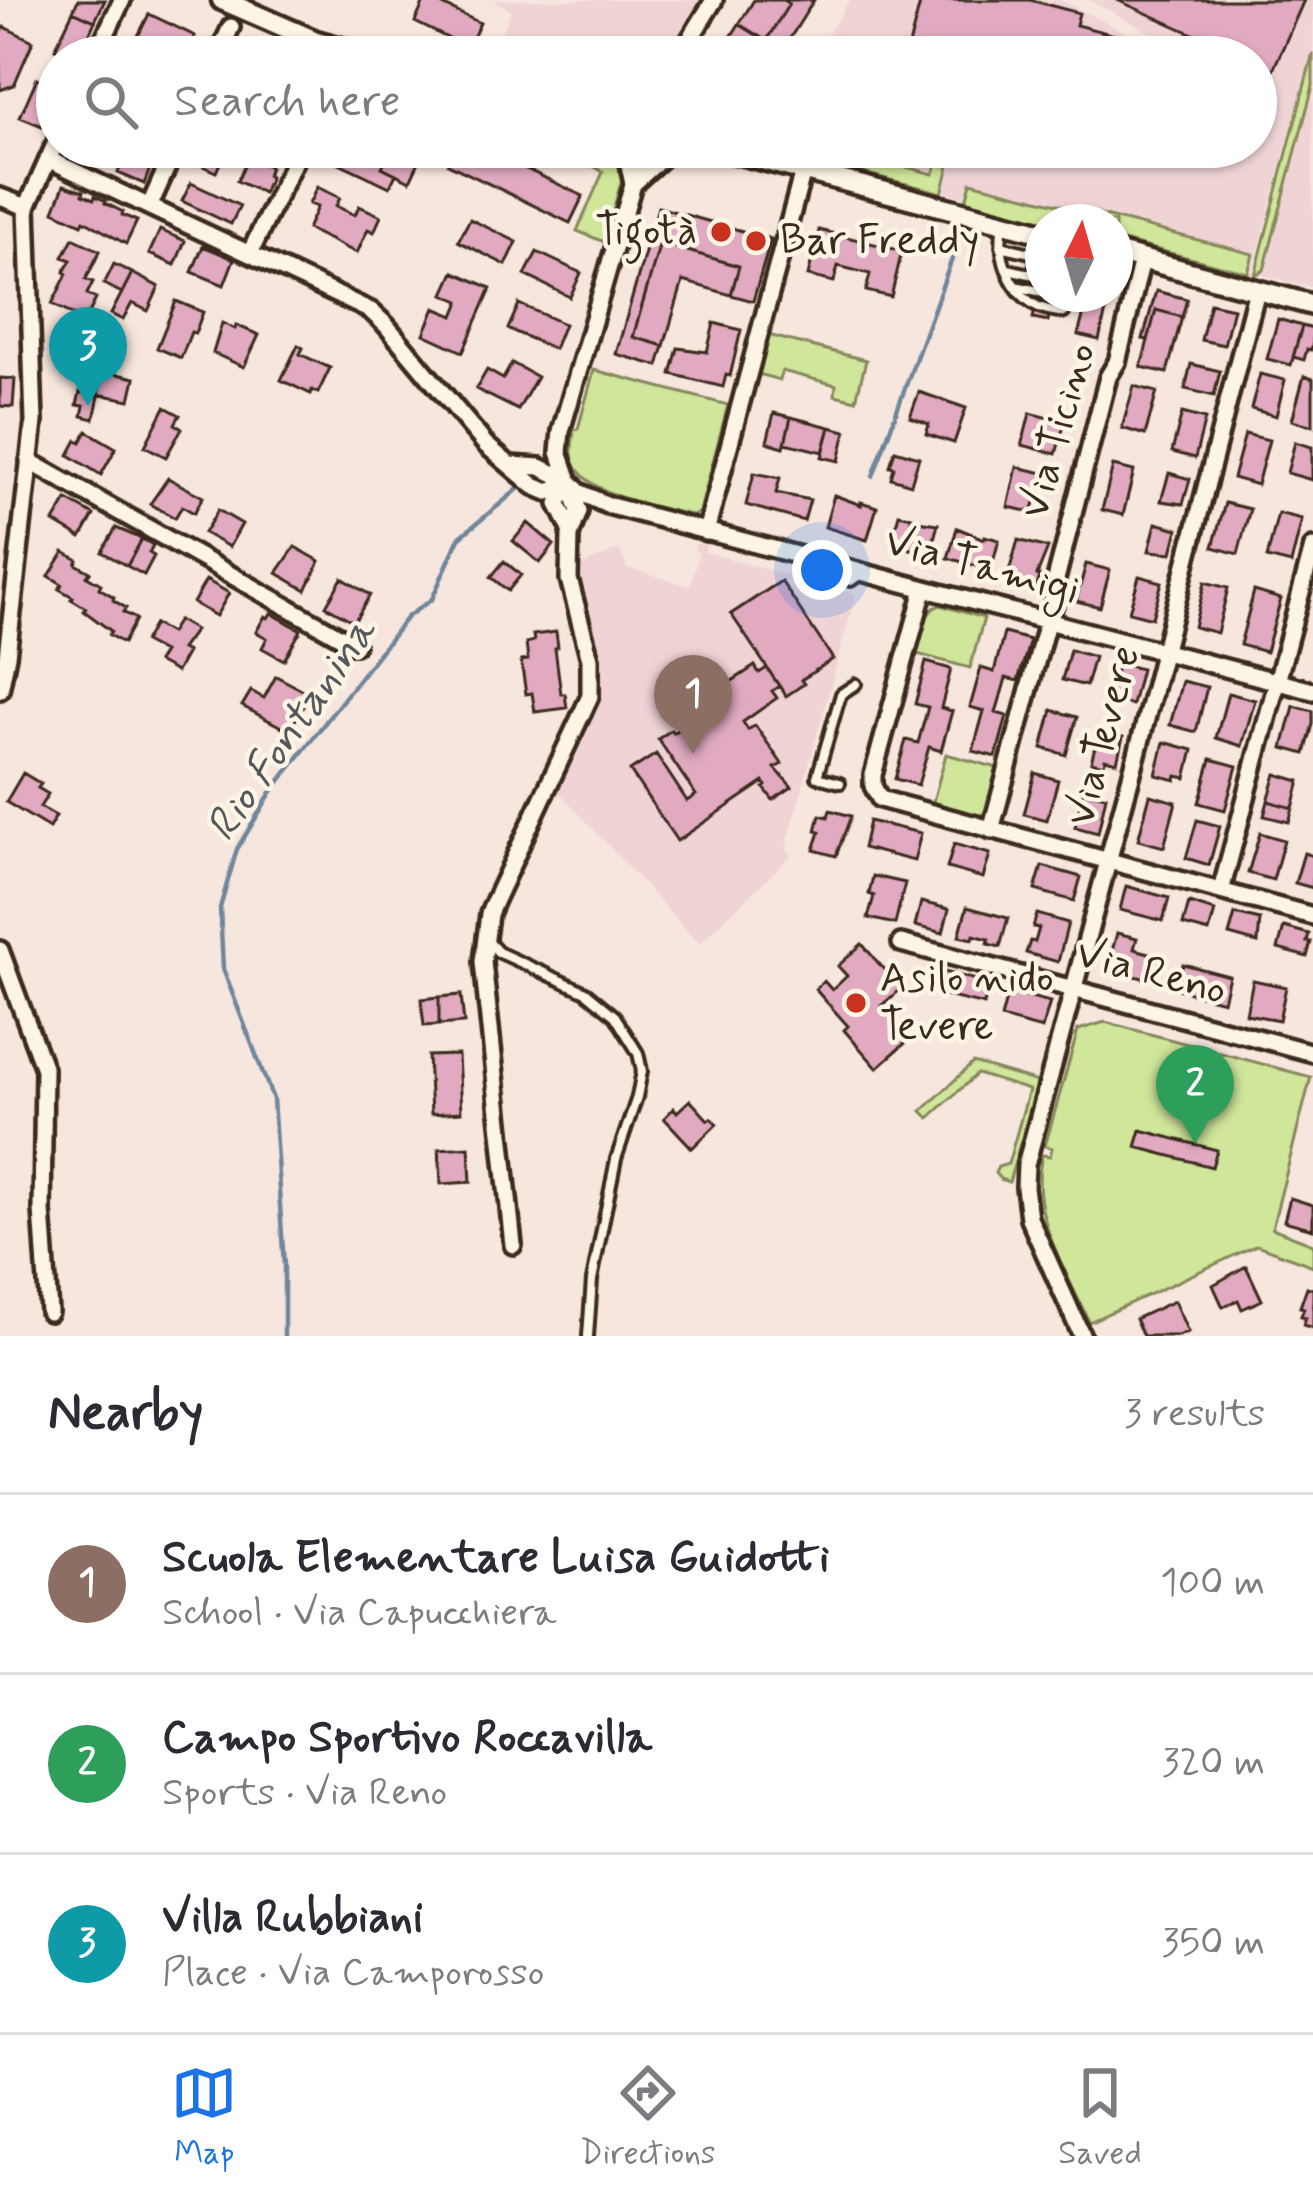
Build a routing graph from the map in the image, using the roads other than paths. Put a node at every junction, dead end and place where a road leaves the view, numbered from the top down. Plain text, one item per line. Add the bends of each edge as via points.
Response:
1 (122, 0) edge
2 (223, 0) edge
3 (714, 0) edge
4 (231, 27) dead end
5 (105, 36) edge
6 (227, 36) edge
7 (307, 36) edge
8 (692, 36) edge
9 (44, 168) edge
10 (68, 168) edge
11 (167, 168) edge
12 (291, 168) edge
13 (633, 168) edge
14 (640, 168) edge
15 (650, 168) edge
16 (792, 168) edge
17 (803, 171) junction
18 (636, 180) junction
19 (0, 197) edge
20 (150, 205) junction
21 (27, 207) junction
22 (1003, 223) junction
23 (1025, 228) edge
24 (1001, 246) junction
25 (1025, 252) edge
26 (250, 254) junction
27 (1133, 257) edge
28 (1142, 260) junction
29 (1007, 269) junction
30 (1025, 273) edge
31 (1014, 286) junction
32 (1025, 288) edge
33 (1257, 290) junction
34 (1025, 296) edge
35 (1313, 304) edge
36 (559, 452) junction
37 (29, 460) junction
38 (512, 466) junction
39 (569, 481) junction
40 (706, 532) junction
41 (1313, 547) edge
42 (924, 589) junction
43 (1048, 622) junction
44 (355, 645) dead end
45 (1164, 653) junction
46 (1278, 682) junction
47 (856, 684) dead end
48 (0, 690) edge
49 (1313, 691) edge
50 (840, 784) dead end
51 (991, 830) junction
52 (1108, 861) junction
53 (1221, 891) junction
54 (1313, 916) edge
55 (486, 939) junction
56 (901, 943) dead end
57 (0, 950) edge
58 (1073, 989) junction
59 (1313, 1053) edge
60 (513, 1245) dead end
61 (49, 1312) dead end
62 (588, 1336) edge
63 (1082, 1336) edge

1 - 5 street
2 - 7 street
3 - 8 street
4 - 6 street
9 - 21 street
10 - 20 street
11 - 20 street
12 - 26 street
13 - 18 street
14 - 18 street
15 - 18 street
16 - 17 street
17 - 22 street
17 - 40 street
18 - 36 street
19 - 21 street
20 - 26 street
21 - 37 street
22 - 23 street
22 - 24 lane
24 - 25 lane
24 - 29 lane
26 - 38 street via 371,311
27 - 28 street
28 - 33 street
28 - 43 street, Via Ticino
29 - 30 lane
29 - 31 lane
31 - 32 lane
31 - 34 lane
33 - 35 street
33 - 45 street, Via Tevere
36 - 38 street
36 - 39 street
37 - 44 street
37 - 48 street
38 - 39 street via 540,467
38 - 39 street via 526,479
39 - 40 street, Via Tamigi via 607,505
39 - 55 street via 579,511 569,579 590,659 590,695 494,902
40 - 42 street, Via Tamigi
41 - 46 street
42 - 43 street, Via Tamigi
42 - 51 street via 875,792
43 - 45 street, Via Tamigi
43 - 51 street, Via Ticino
45 - 46 street, Via Tamigi
45 - 52 street, Via Tevere
46 - 49 street, Via Tamigi
46 - 53 street
47 - 50 lane via 841,694 817,777
51 - 52 street
52 - 53 street
52 - 58 street, Via Tevere
53 - 54 street
55 - 60 street
55 - 62 lane via 586,992 615,1016 638,1053 642,1071 607,1204
56 - 58 street, Via Reno
57 - 61 street via 44,1069
58 - 59 street, Via Reno
58 - 63 street, Via Tevere via 1026,1166 1025,1201

